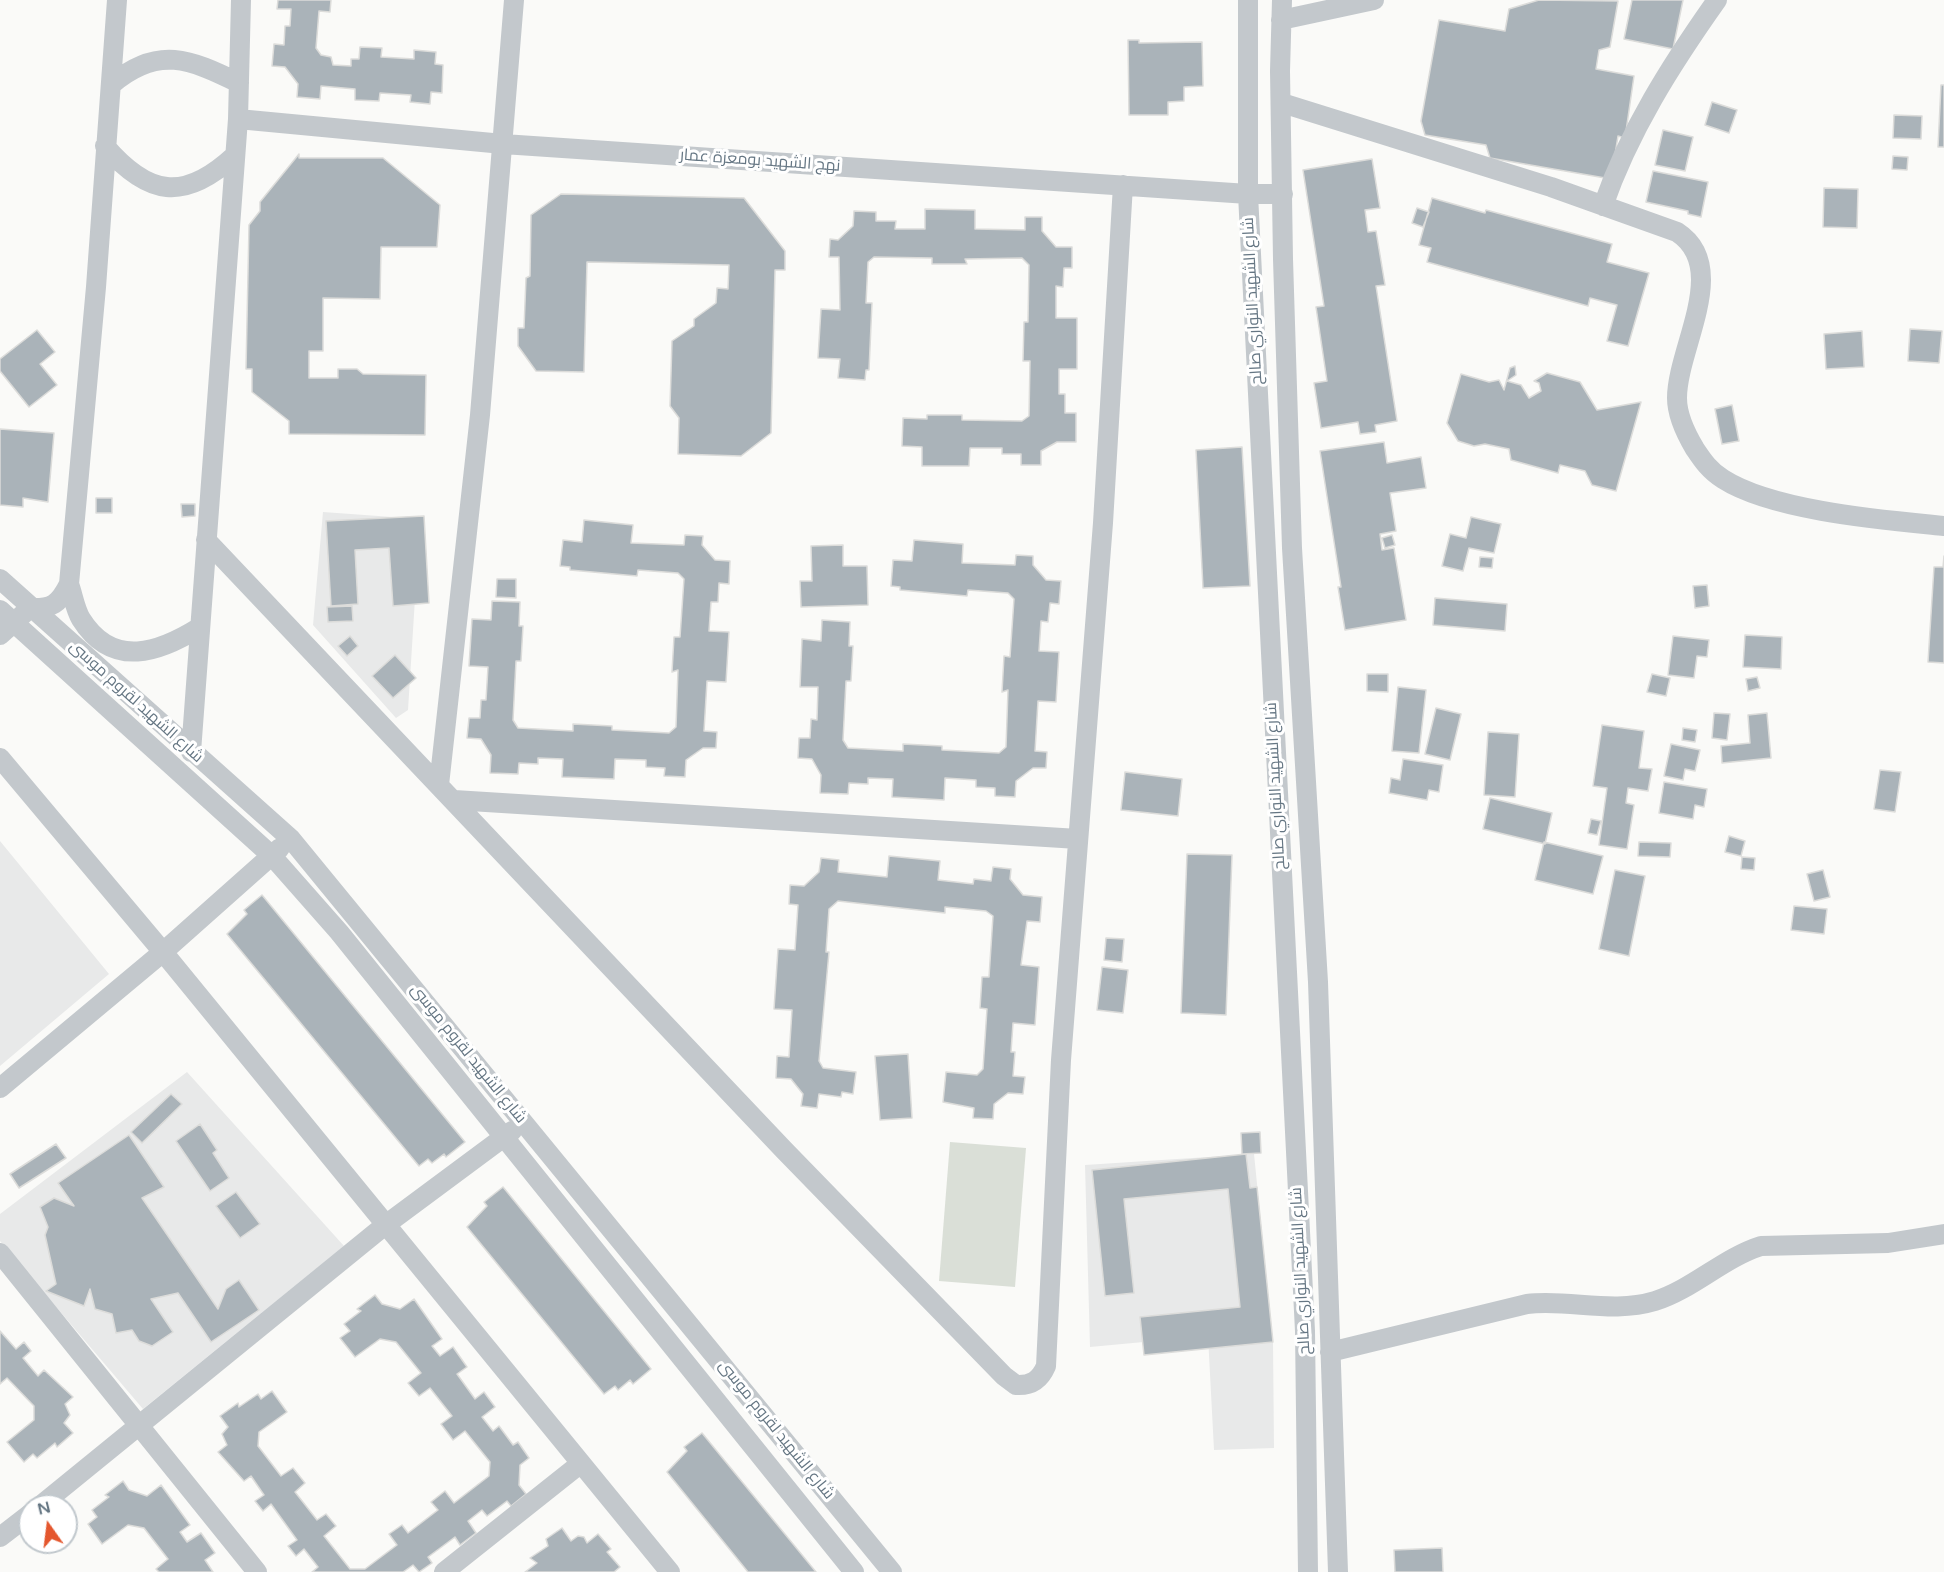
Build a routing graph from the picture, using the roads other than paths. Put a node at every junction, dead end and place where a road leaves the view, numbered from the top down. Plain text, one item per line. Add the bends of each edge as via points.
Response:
1 (117, 0) edge
2 (241, 0) edge
3 (514, 0) edge
4 (1248, 0) edge
5 (1374, 0) edge
6 (1717, 0) edge
7 (1321, 6) edge
8 (1282, 10) edge
9 (239, 83) junction
10 (112, 84) junction
11 (1282, 103) junction
12 (238, 119) junction
13 (503, 144) junction
14 (105, 146) junction
15 (234, 156) junction
16 (1123, 185) junction
17 (1283, 194) junction
18 (1248, 195) junction
19 (1602, 206) junction
20 (1944, 526) edge
21 (206, 540) junction
22 (0, 579) edge
23 (69, 584) junction
24 (30, 608) junction
25 (4, 623) edge
26 (200, 627) junction
27 (93, 634) junction
28 (191, 752) junction
29 (0, 758) edge
30 (439, 785) junction
31 (454, 800) junction
32 (291, 839) junction
33 (1078, 839) junction
34 (272, 856) junction
35 (163, 952) junction
36 (0, 1088) edge
37 (524, 1122) junction
38 (503, 1138) junction
39 (384, 1226) junction
40 (1944, 1234) edge
41 (0, 1253) edge
42 (1330, 1352) junction
43 (140, 1427) junction
44 (580, 1464) junction
45 (55, 1494) edge
46 (18, 1523) edge
47 (0, 1537) edge
48 (257, 1572) edge
49 (444, 1572) edge
50 (670, 1572) edge
51 (854, 1572) edge
52 (892, 1572) edge
53 (1308, 1572) edge
54 (1338, 1572) edge

1 - 10 street
2 - 9 street
3 - 13 street
4 - 18 street, شارع الشهيد النواري صالح
5 - 7 street
6 - 19 street via 1653,97
7 - 8 street
8 - 11 street, شارع الشهيد النواري صالح
9 - 10 street via 198,64 159,59 125,73
9 - 12 street
10 - 14 street
11 - 17 street, شارع الشهيد النواري صالح
11 - 19 street
12 - 13 street, نهج الشهيد بومعزة عمار
12 - 15 street
13 - 16 street, نهج الشهيد بومعزة عمار
13 - 30 street via 480,415
14 - 15 street via 145,182 165,187 207,180
14 - 23 street
15 - 21 street
16 - 18 street, نهج الشهيد بومعزة عمار
16 - 33 street via 1103,523
17 - 18 street, نهج الشهيد بومعزة عمار
17 - 42 street, شارع الشهيد النواري صالح via 1292,548 1318,982
18 - 53 street, شارع الشهيد النواري صالح via 1305,1331
19 - 20 street via 1677,232 1696,251 1702,281 1678,404 1692,444 1713,471 1746,489 1806,508
21 - 26 street
21 - 30 street
22 - 24 street, شارع الشهيد لقروم موسى
23 - 24 street via 61,600 49,609
23 - 27 street via 80,617
24 - 25 street
24 - 27 street
24 - 28 street, شارع الشهيد لقروم موسى
25 - 34 street, شارع الشهيد لقروم موسى
26 - 27 street via 172,645 143,652 120,649
26 - 28 street
28 - 32 street, شارع الشهيد لقروم موسى
29 - 35 street
30 - 31 street
31 - 33 street
31 - 33 street via 784,1150 1016,1385 1033,1383 1046,1366 1061,1060
32 - 34 street
32 - 37 street, شارع الشهيد لقروم موسى
34 - 35 street
34 - 38 street, شارع الشهيد لقروم موسى via 339,932
35 - 36 street
35 - 39 street
37 - 38 street
37 - 52 street, شارع الشهيد لقروم موسى
38 - 39 street
38 - 51 street, شارع الشهيد لقروم موسى
39 - 43 street
39 - 44 street
40 - 42 street via 1888,1243 1761,1246 1746,1250 1680,1289 1649,1302 1623,1307 1527,1304
41 - 43 street
42 - 54 street, شارع الشهيد النواري صالح
43 - 45 street
43 - 48 street
44 - 49 street
44 - 50 street
46 - 47 street

